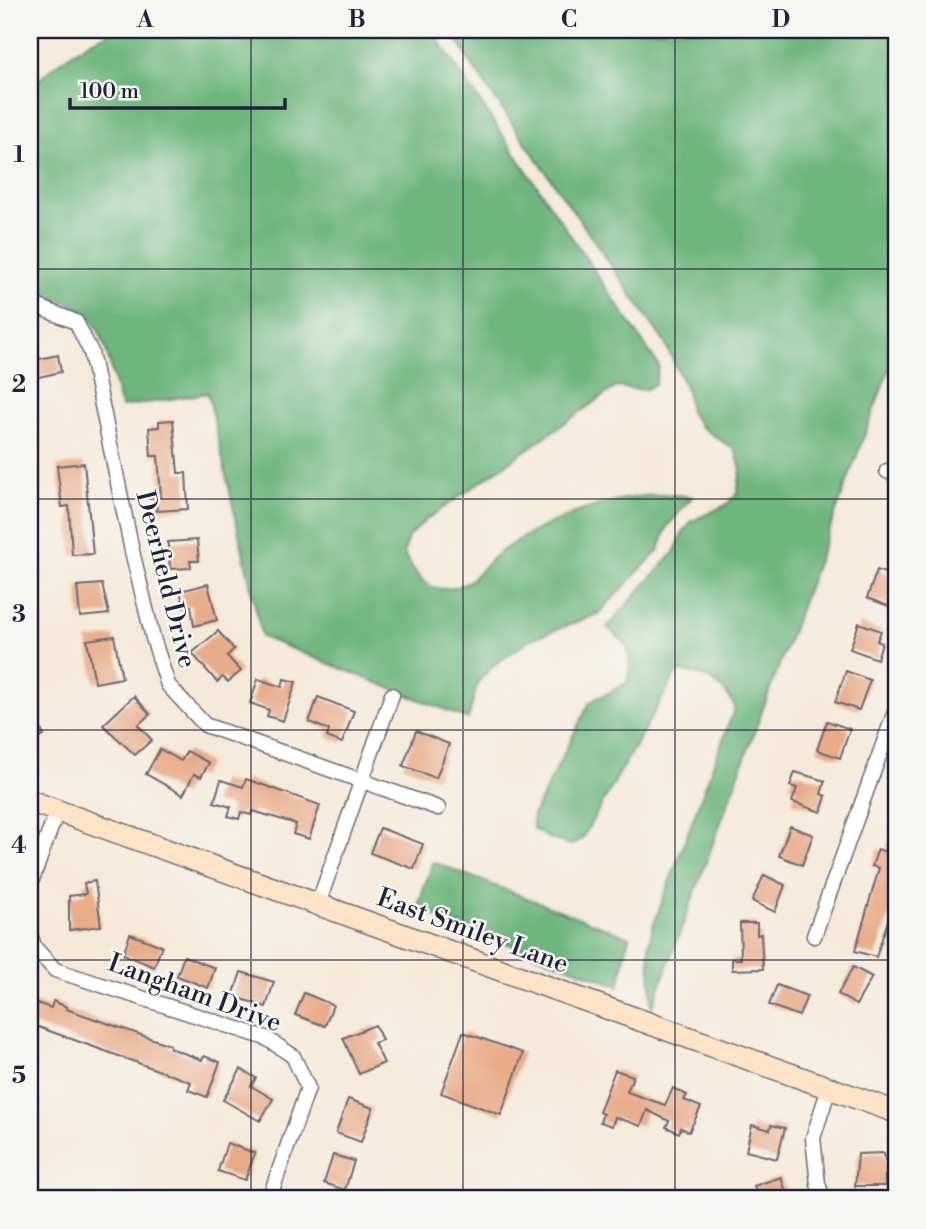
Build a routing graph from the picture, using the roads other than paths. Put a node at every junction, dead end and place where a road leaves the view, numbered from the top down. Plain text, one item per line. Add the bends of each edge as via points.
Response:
1 (30, 309) edge
2 (392, 695) dead end
3 (896, 709) edge
4 (361, 781) junction
5 (30, 801) edge
6 (438, 808) dead end
7 (57, 811) junction
8 (30, 885) edge
9 (318, 904) junction
10 (30, 935) edge
11 (814, 936) dead end
12 (830, 1088) junction
13 (896, 1112) edge
14 (269, 1199) edge
15 (823, 1199) edge

1 - 4 street, Deerfield Drive via 39,307 76,322 91,352 132,551 168,685 205,725
2 - 4 street
3 - 11 street
4 - 6 street, Deerfield Drive
4 - 9 street
5 - 7 street, East Smiley Lane
7 - 8 street
7 - 9 street, East Smiley Lane
9 - 12 street, East Smiley Lane
10 - 14 street, Langham Drive via 55,970 266,1038 293,1056 308,1088
12 - 13 street, East Smiley Lane
12 - 15 street via 813,1138

